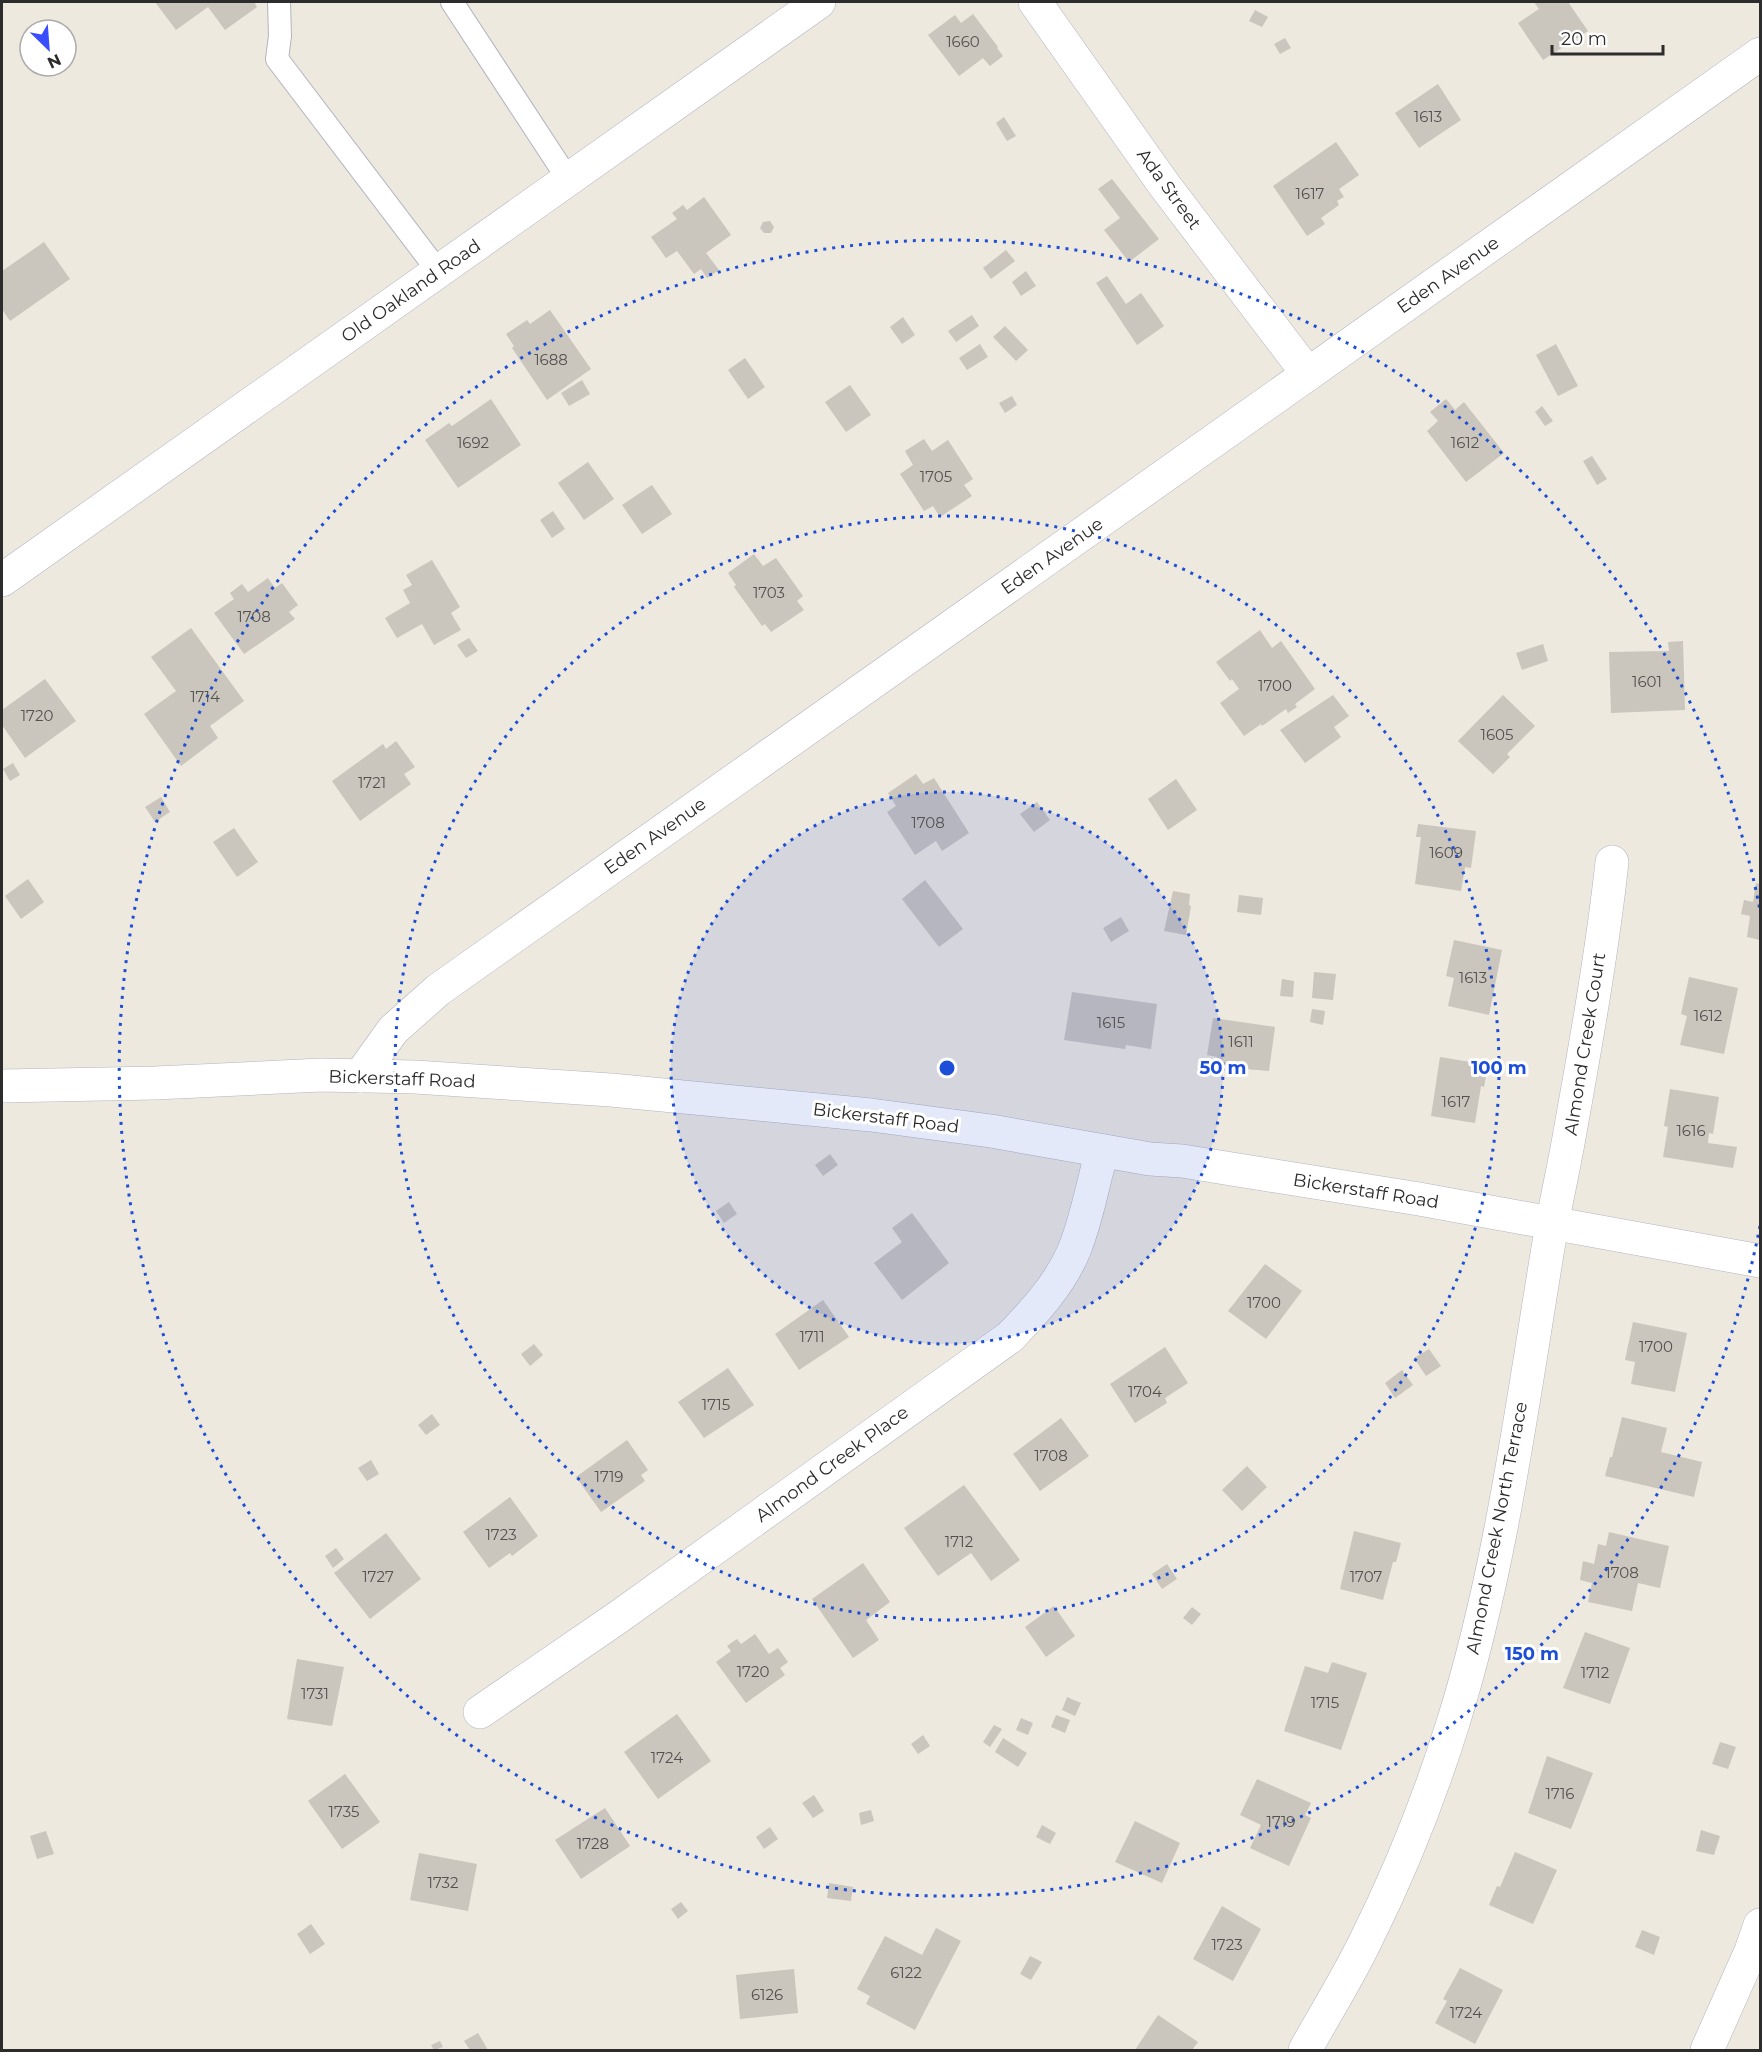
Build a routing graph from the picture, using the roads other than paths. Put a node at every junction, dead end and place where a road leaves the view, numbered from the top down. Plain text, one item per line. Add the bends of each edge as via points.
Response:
1 (279, 2) edge
2 (452, 2) edge
3 (819, 2) edge
4 (1035, 2) edge
5 (1761, 54) edge
6 (568, 179) junction
7 (438, 271) junction
8 (1308, 374) junction
9 (2, 580) edge
10 (1612, 862) dead end
11 (360, 1076) junction
12 (2, 1086) edge
13 (1102, 1151) junction
14 (1552, 1225) junction
15 (1761, 1261) edge
16 (480, 1712) dead end
17 (1761, 1925) edge
18 (1305, 2050) edge
19 (1707, 2050) edge

1 - 7 lane via 277,59
2 - 6 lane
3 - 6 street, Old Oakland Road
4 - 8 street, Ada Street via 1165,186
5 - 8 street, Eden Avenue
6 - 7 street, Old Oakland Road
7 - 9 street, Old Oakland Road
8 - 11 street, Eden Avenue via 438,990 393,1030
10 - 14 street, Almond Creek Court
11 - 12 street, Bickerstaff Road
11 - 13 street, Bickerstaff Road via 611,1090 859,1114 991,1131
13 - 14 street, Bickerstaff Road via 1408,1198
13 - 16 street, Almond Creek Place via 1066,1268 1043,1303 1010,1337
14 - 15 street, Bickerstaff Road
14 - 18 street, Almond Creek North Terrace via 1500,1533 1453,1724 1387,1896
17 - 19 street

